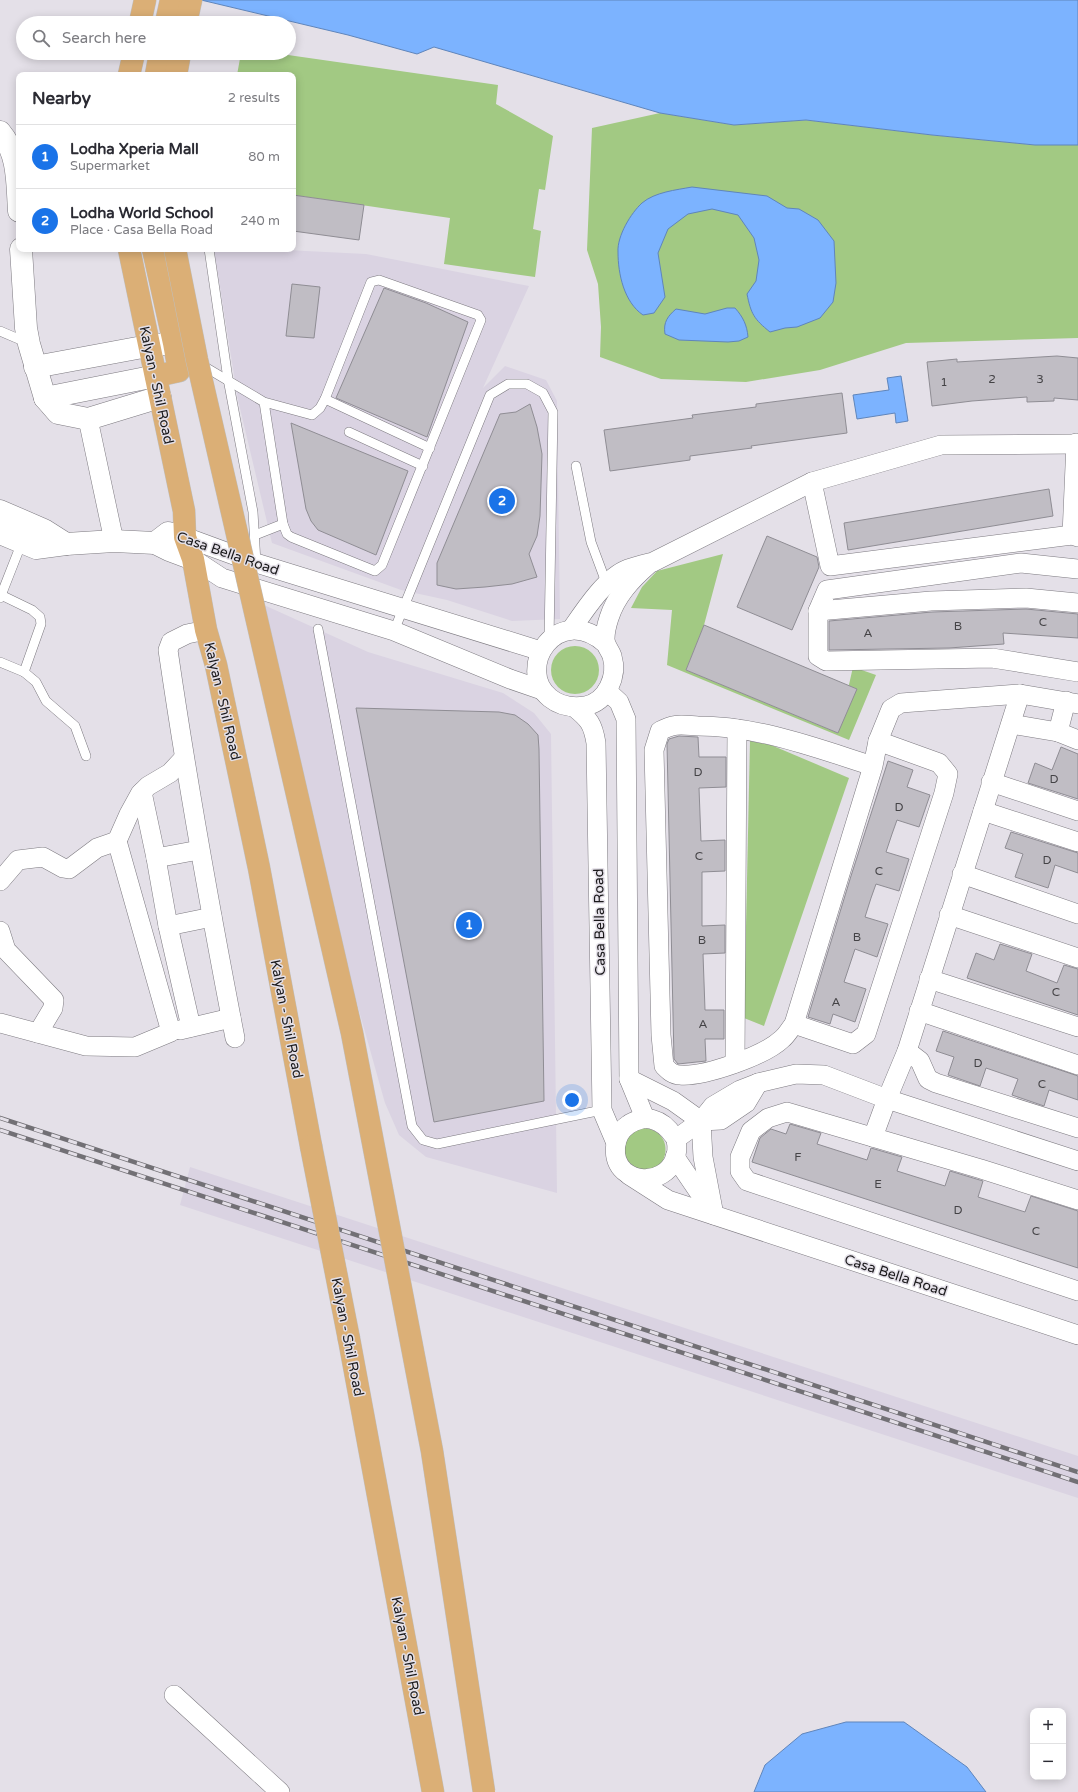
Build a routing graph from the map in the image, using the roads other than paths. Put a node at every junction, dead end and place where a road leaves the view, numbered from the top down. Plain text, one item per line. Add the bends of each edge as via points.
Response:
1 (145, 0) edge
2 (171, 0) edge
3 (191, 0) edge
4 (142, 16) edge
5 (168, 16) edge
6 (188, 16) edge
7 (171, 60) edge
8 (162, 67) edge
9 (0, 132) edge
10 (16, 172) edge
11 (21, 252) edge
12 (129, 252) edge
13 (154, 252) edge
14 (176, 252) edge
15 (209, 252) edge
16 (0, 331) edge
17 (174, 343) junction
18 (29, 344) junction
19 (148, 346) junction
20 (186, 366) junction
21 (35, 367) junction
22 (228, 379) junction
23 (158, 386) junction
24 (45, 398) junction
25 (324, 399) junction
26 (264, 402) junction
27 (88, 419) junction
28 (349, 432) dead end
29 (1077, 444) edge
30 (430, 448) junction
31 (423, 466) junction
32 (576, 466) dead end
33 (812, 482) junction
34 (0, 511) edge
35 (283, 524) junction
36 (0, 533) edge
37 (26, 533) junction
38 (255, 535) junction
39 (1075, 536) edge
40 (185, 537) junction
41 (114, 541) junction
42 (155, 543) junction
43 (193, 559) junction
44 (652, 562) junction
45 (256, 563) junction
46 (1078, 569) edge
47 (607, 585) junction
48 (1, 597) edge
49 (1078, 603) edge
50 (402, 610) junction
51 (818, 611) junction
52 (318, 629) dead end
53 (206, 630) junction
54 (571, 630) junction
55 (394, 631) junction
56 (606, 644) junction
57 (545, 646) junction
58 (0, 662) edge
59 (24, 672) junction
60 (1078, 672) edge
61 (542, 690) junction
62 (607, 691) junction
63 (1020, 694) junction
64 (1072, 703) edge
65 (574, 707) junction
66 (1011, 724) junction
67 (737, 729) junction
68 (1058, 732) junction
69 (878, 740) junction
70 (1078, 740) edge
71 (86, 756) dead end
72 (184, 758) junction
73 (873, 766) junction
74 (991, 782) junction
75 (142, 792) junction
76 (983, 811) junction
77 (1078, 811) edge
78 (117, 841) junction
79 (1078, 842) edge
80 (199, 850) junction
81 (156, 858) junction
82 (962, 874) junction
83 (0, 881) edge
84 (1078, 914) edge
85 (949, 915) junction
86 (212, 917) junction
87 (168, 926) junction
88 (0, 931) edge
89 (1078, 958) edge
90 (929, 979) junction
91 (919, 1011) junction
92 (231, 1018) junction
93 (0, 1023) edge
94 (794, 1024) junction
95 (191, 1027) junction
96 (1078, 1027) edge
97 (171, 1032) junction
98 (38, 1034) junction
99 (235, 1038) dead end
100 (907, 1051) junction
101 (735, 1063) junction
102 (1078, 1065) edge
103 (629, 1079) junction
104 (887, 1099) junction
105 (602, 1110) junction
106 (645, 1118) junction
107 (701, 1122) junction
108 (1078, 1128) edge
109 (873, 1137) junction
110 (616, 1143) junction
111 (675, 1148) junction
112 (1078, 1161) edge
113 (629, 1175) junction
114 (1078, 1200) edge
115 (714, 1215) junction
116 (1078, 1291) edge
117 (1078, 1335) edge
118 (174, 1694) dead end
119 (280, 1792) edge
120 (433, 1792) edge
121 (484, 1792) edge

1 - 4 main road
2 - 5 main road
3 - 6 main road
7 - 8 main road
9 - 10 street via 8,141 15,159
11 - 18 street
12 - 19 main road, Kalyan - Shil Road
13 - 17 main road, Kalyan - Shil Road
14 - 121 main road, bridge via 197,360 352,1033 432,1451
15 - 22 lane
16 - 18 lane
17 - 19 street
17 - 20 main road, Kalyan - Shil Road
18 - 21 street
19 - 21 street
19 - 23 main road, Kalyan - Shil Road
20 - 22 lane
20 - 23 main road
21 - 24 street
22 - 26 lane
22 - 38 lane
23 - 24 street
23 - 27 street
23 - 40 main road, Kalyan - Shil Road via 184,511
24 - 27 street via 58,413
25 - 26 lane via 320,408 312,415
25 - 30 lane
25 - 30 lane via 371,282 379,280 478,314 481,320
26 - 35 lane
27 - 41 street
28 - 31 lane
29 - 33 street via 941,445
29 - 39 street
30 - 31 lane
31 - 35 lane via 382,565 375,571 291,537
32 - 47 lane via 591,542
33 - 39 street via 830,566
33 - 44 street
34 - 37 street
35 - 38 lane
36 - 37 street
37 - 41 street via 36,548
37 - 48 lane
38 - 45 lane
40 - 42 street, Casa Bella Road via 168,533
40 - 43 main road, Kalyan - Shil Road
40 - 45 street, Casa Bella Road
41 - 42 street
42 - 43 street, Casa Bella Road
43 - 53 main road, Kalyan - Shil Road
43 - 55 street, Casa Bella Road via 222,578
44 - 47 street via 627,569
44 - 56 street via 619,596 609,618
45 - 50 street, Casa Bella Road
46 - 51 street via 1021,563 827,590
47 - 54 street
48 - 59 lane via 32,610 40,617 41,624
49 - 51 street via 1018,598 931,601
50 - 55 lane
50 - 57 street, Casa Bella Road
50 - 57 lane via 490,396 508,384 527,384 543,393 553,412
51 - 60 street via 818,656 826,661 992,658
52 - 105 lane via 412,1126 423,1140 437,1144
53 - 72 street via 188,634 171,642 168,650
53 - 120 main road, Kalyan - Shil Road, bridge via 216,665 259,868
54 - 56 street via 595,635
54 - 57 street via 559,634
55 - 61 street, Casa Bella Road
56 - 62 street via 614,667
57 - 61 street via 537,664
58 - 59 lane
59 - 71 lane via 36,682 46,701 74,726
61 - 65 street, Casa Bella Road via 561,704
62 - 65 street via 598,700 586,706
62 - 103 street, Casa Bella Road via 619,702 626,719
63 - 64 street
63 - 66 street
63 - 69 street via 901,703 891,709
64 - 68 street
65 - 105 street, Casa Bella Road via 586,716 594,727 597,755
66 - 68 street
66 - 74 street
67 - 73 street via 775,735
67 - 101 street
67 - 101 street via 671,725 660,731 654,750 661,1035 664,1066 672,1074 680,1076 706,1072
68 - 70 street
69 - 73 street
69 - 94 street via 939,763 948,774 944,793 866,1034 853,1044
72 - 75 street via 170,773
72 - 80 street
73 - 94 street
74 - 76 street
74 - 77 street
75 - 78 street
75 - 81 street
76 - 79 street
76 - 82 street
78 - 83 street via 97,848 69,869 62,868 43,856 18,860
78 - 97 street
80 - 81 street
80 - 86 street
81 - 87 street
82 - 84 street
82 - 85 street
85 - 89 street
85 - 90 street
86 - 87 street
86 - 92 street
87 - 95 street
88 - 98 street via 6,950 54,1000 53,1008
90 - 91 street
90 - 96 street
91 - 100 street
91 - 102 street
92 - 95 street
92 - 99 street
93 - 98 street
94 - 101 street via 775,1044 756,1056
95 - 97 street
97 - 98 street via 135,1047 86,1046
100 - 104 street
100 - 108 street via 920,1061 928,1079 936,1083
103 - 106 street, Casa Bella Road
103 - 107 street via 673,1101
104 - 107 street via 824,1075 796,1074 758,1083 746,1103 721,1120
104 - 109 street
104 - 112 street
105 - 110 street, Casa Bella Road
106 - 110 street via 635,1120 626,1126 619,1133
106 - 111 street via 665,1126
107 - 111 street
107 - 115 street via 703,1157
109 - 114 street via 981,1168
109 - 116 street via 787,1112 768,1118 751,1131 740,1157 740,1171 747,1181
110 - 113 street, Casa Bella Road via 618,1161
111 - 113 street via 671,1166 665,1173 656,1178 642,1179
111 - 115 street
113 - 115 street, Casa Bella Road via 668,1200
115 - 117 street, Casa Bella Road
118 - 119 street

